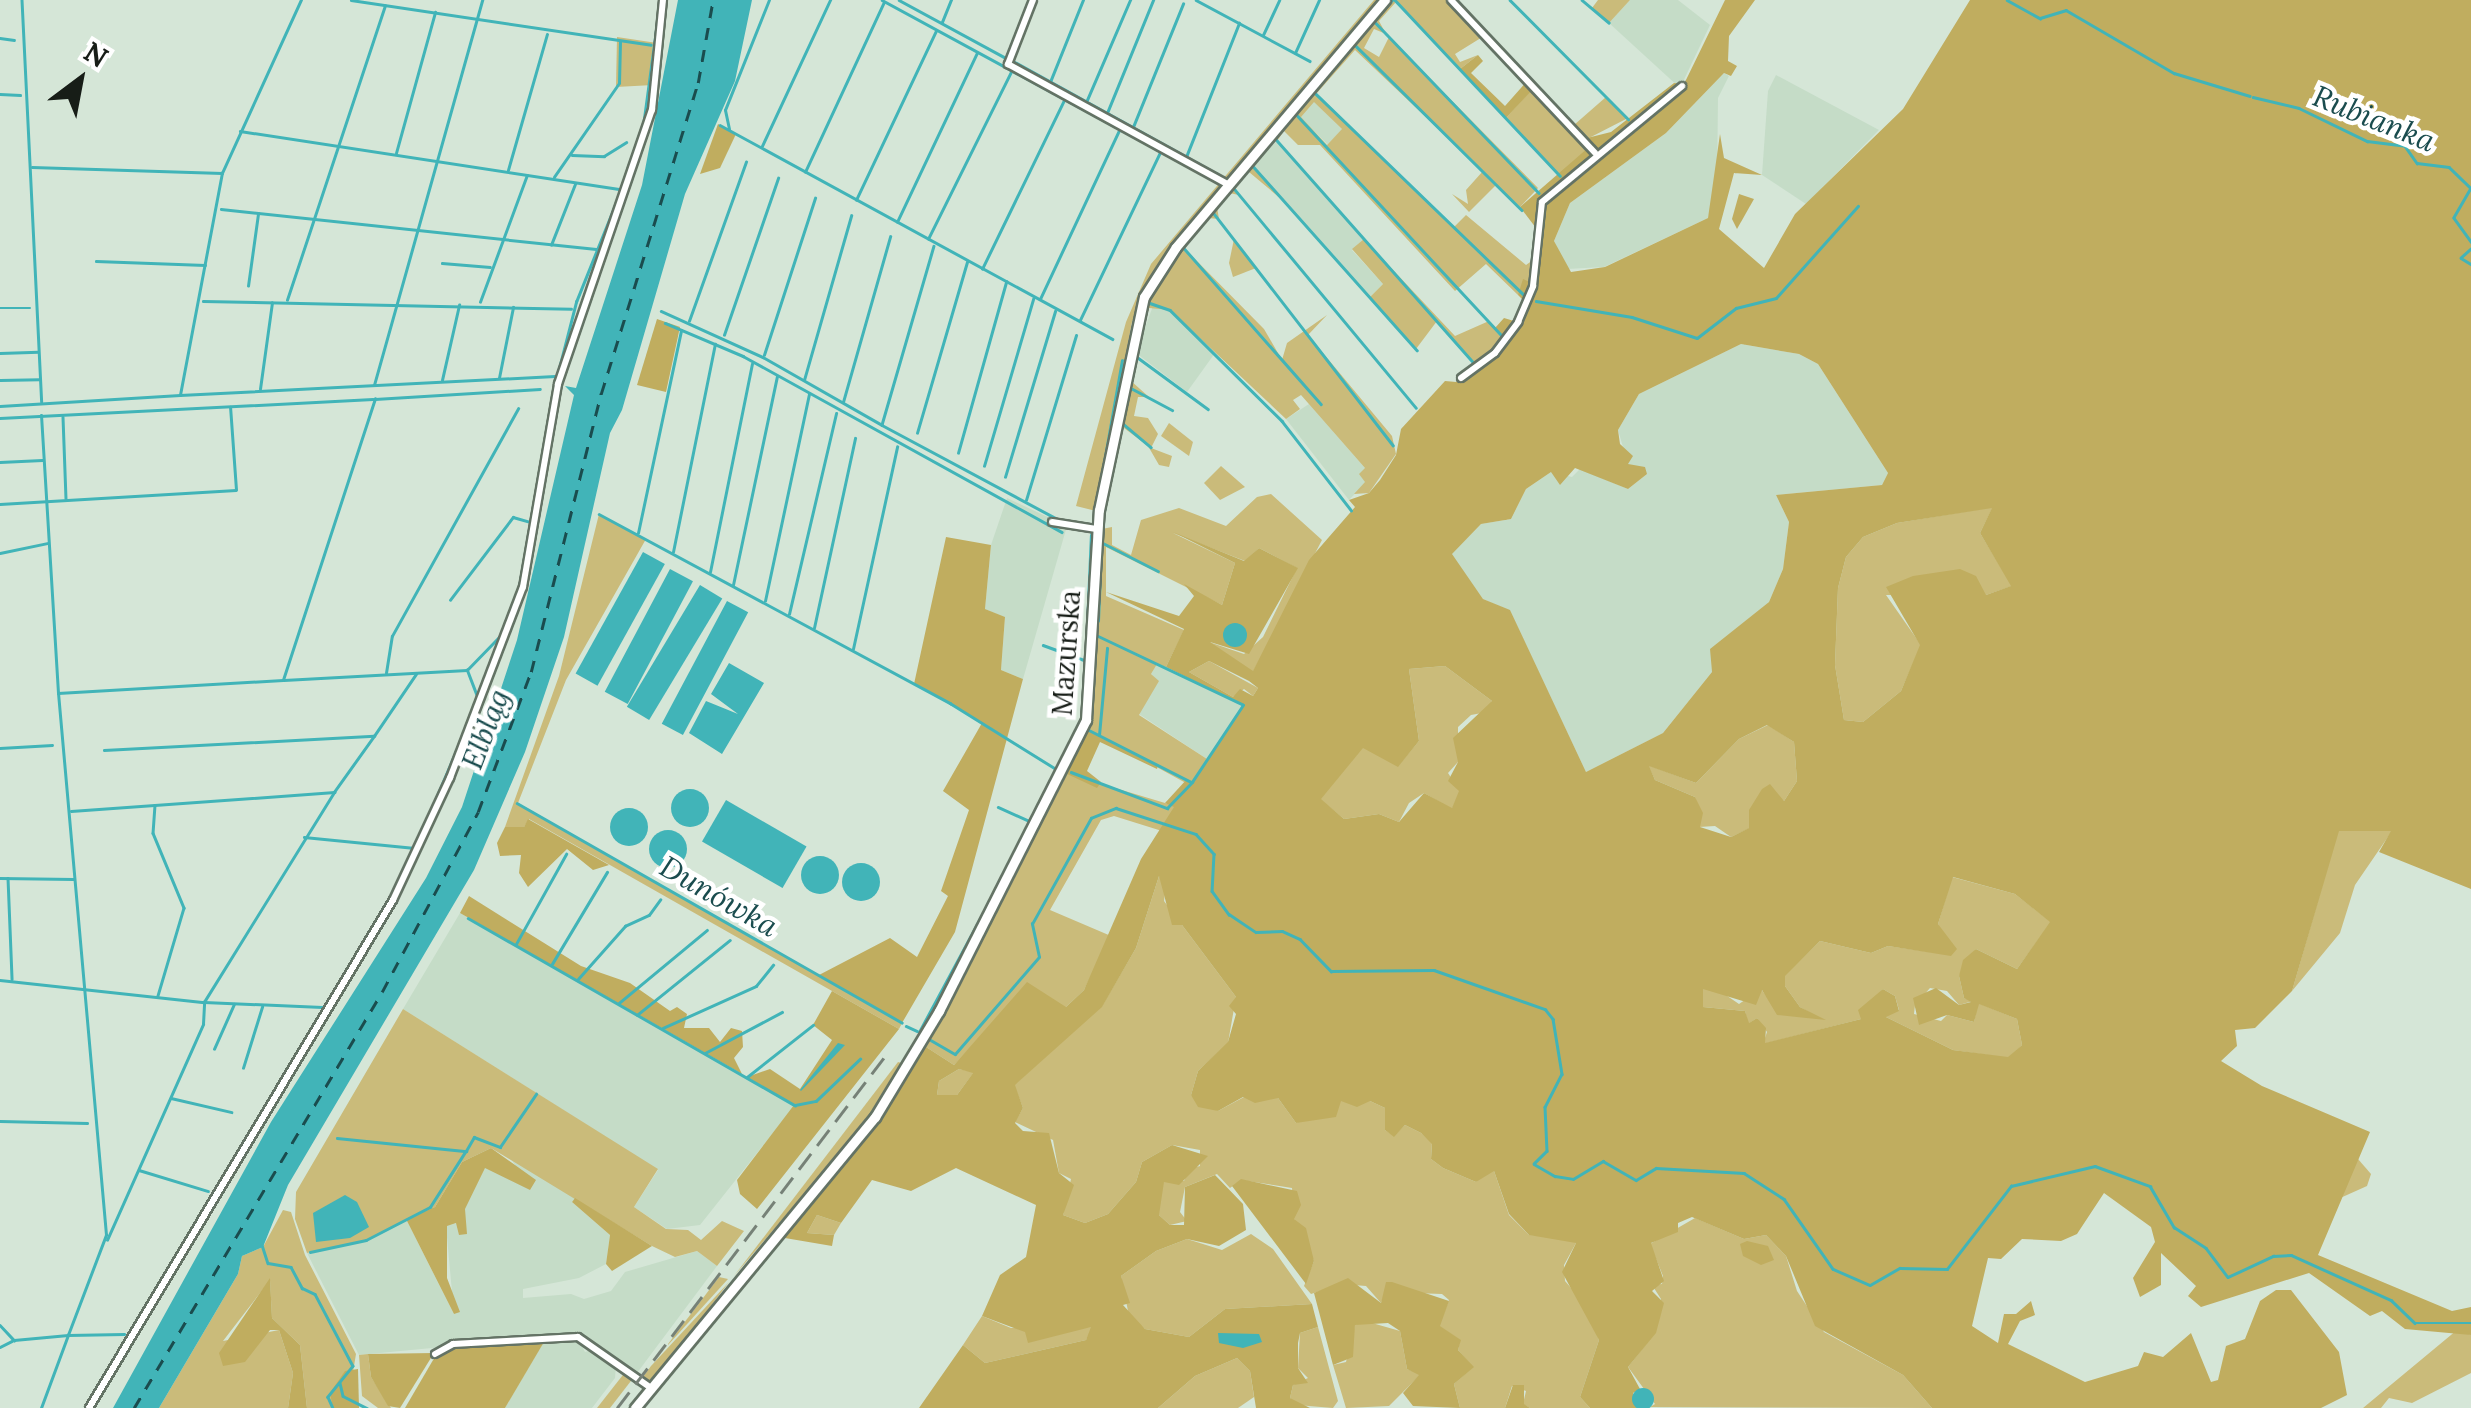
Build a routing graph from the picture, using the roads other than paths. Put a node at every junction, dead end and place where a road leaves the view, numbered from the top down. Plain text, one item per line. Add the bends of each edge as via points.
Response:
1 (664, 0) edge
2 (1033, 0) edge
3 (1385, 0) edge
4 (1451, 0) edge
5 (1682, 86) dead end
6 (1595, 152) junction
7 (1227, 184) junction
8 (1461, 378) dead end
9 (1052, 522) dead end
10 (1096, 529) junction
11 (435, 1354) dead end
12 (651, 1388) junction
13 (88, 1408) edge
14 (635, 1408) edge

1 - 13 street via 652,110 558,384 523,587 450,778 393,900
2 - 7 street via 1008,64
3 - 7 main road, Mazurska
4 - 6 street
5 - 6 street
6 - 8 street via 1539,207 1533,286 1512,334
7 - 10 main road, Mazurska via 1161,266 1140,305
9 - 10 street
10 - 12 main road, Mazurska via 1086,720 1025,846 882,1107
11 - 12 street via 453,1344 578,1336
12 - 14 main road, Mazurska

